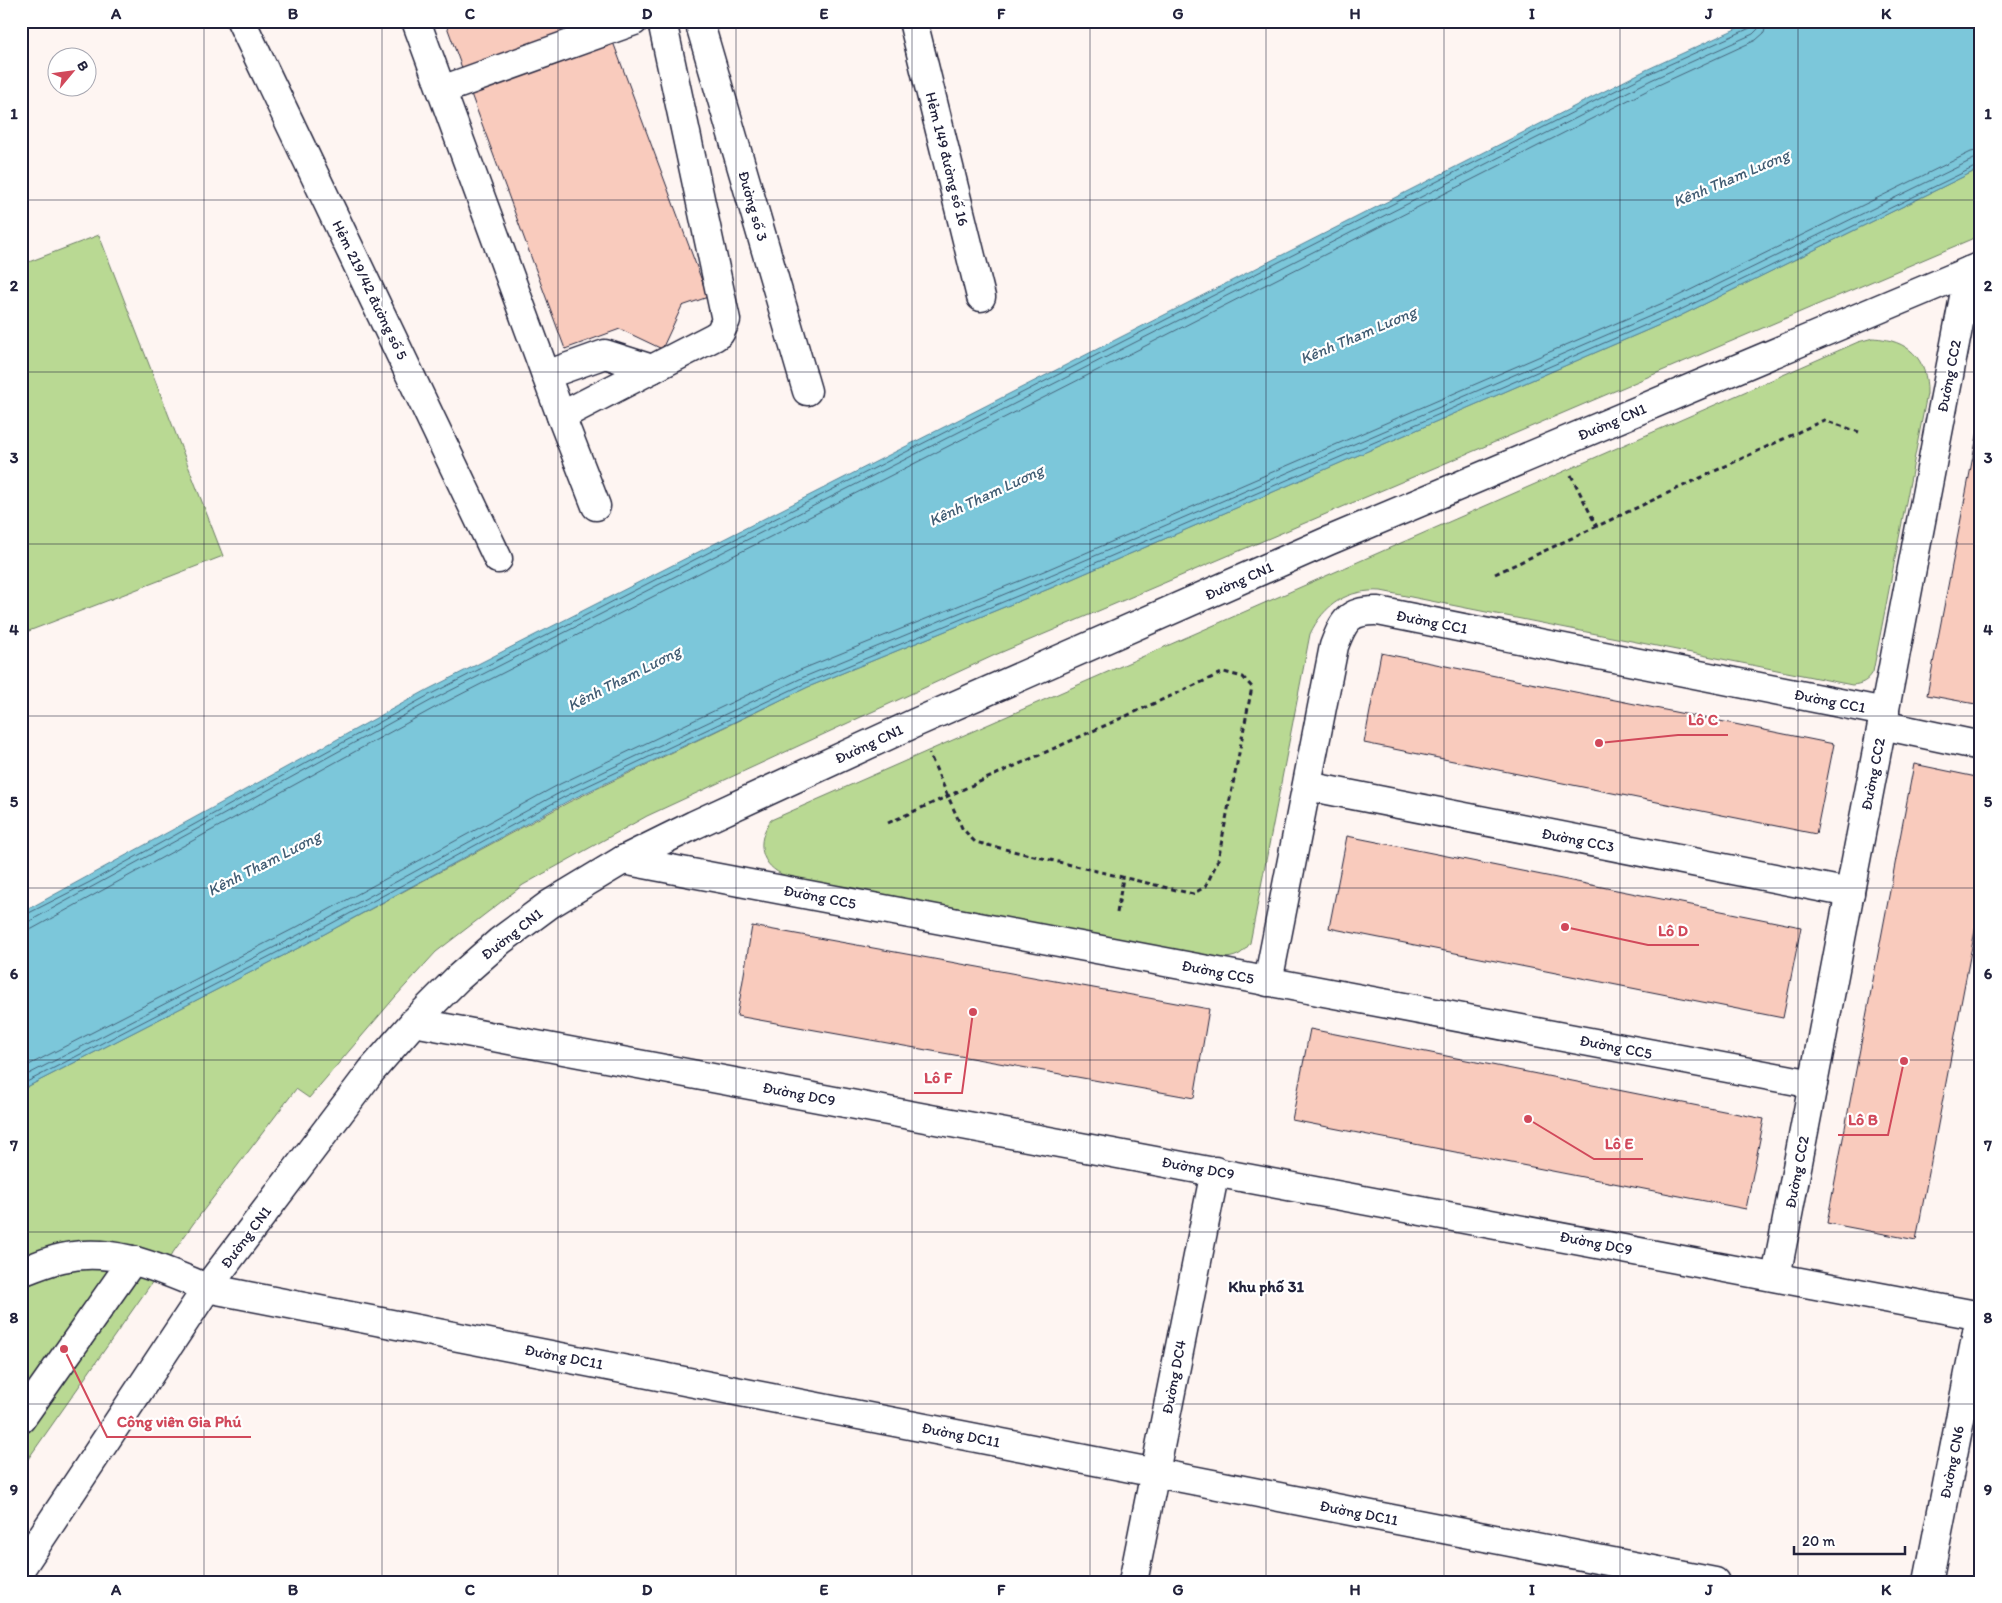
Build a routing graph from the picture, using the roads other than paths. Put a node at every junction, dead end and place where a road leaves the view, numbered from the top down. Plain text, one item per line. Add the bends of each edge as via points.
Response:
1 (241, 21) edge
2 (416, 21) edge
3 (634, 21) edge
4 (662, 21) edge
5 (699, 21) edge
6 (912, 21) edge
7 (442, 90) junction
8 (1975, 269) edge
9 (982, 297) dead end
10 (652, 369) junction
11 (546, 376) junction
12 (807, 391) dead end
13 (561, 416) junction
14 (596, 506) dead end
15 (498, 559) dead end
16 (1883, 718) junction
17 (1981, 746) edge
18 (1307, 786) junction
19 (623, 860) junction
20 (1850, 894) junction
21 (1268, 982) junction
22 (414, 1022) junction
23 (1813, 1084) junction
24 (1215, 1172) junction
25 (133, 1260) junction
26 (21, 1272) edge
27 (1776, 1277) junction
28 (207, 1288) junction
29 (1981, 1314) edge
30 (21, 1419) edge
31 (1155, 1472) junction
32 (21, 1568) edge
33 (1133, 1582) edge
34 (1715, 1582) edge
35 (1928, 1582) edge

1 - 15 street, Hẻm 219/42 đường số 5
2 - 7 street
3 - 7 street
4 - 10 street via 726,320 714,338
5 - 12 street, Đường số 3
6 - 9 street, Hẻm 149 đường số 16
7 - 11 street
8 - 16 street, Đường CC2
8 - 19 street, Đường CN1 via 1319,545 915,723
10 - 11 street via 605,354
10 - 13 street
11 - 13 street
13 - 14 street
16 - 17 street, Đường CC1
16 - 18 street, Đường CC1 via 1378,611 1363,611 1350,616 1334,646
16 - 20 street, Đường CC2
18 - 20 street, Đường CC3
18 - 21 street, Đường CC1
19 - 21 street, Đường CC5
19 - 22 street, Đường CN1 via 550,904 500,941
20 - 23 street, Đường CC2
21 - 23 street, Đường CC5
22 - 24 street, Đường DC9
22 - 28 street, Đường CN1 via 372,1070
23 - 27 street, Đường CC2
24 - 27 street, Đường DC9
24 - 31 street, Đường DC4
25 - 26 street, Đường DC11 via 79,1255
25 - 28 street, Đường DC11
25 - 30 street
27 - 29 street, Đường DC9
28 - 31 street, Đường DC11
28 - 32 street, Đường CN1
29 - 35 street, Đường CN6
31 - 33 street, Đường DC4
31 - 34 street, Đường DC11

